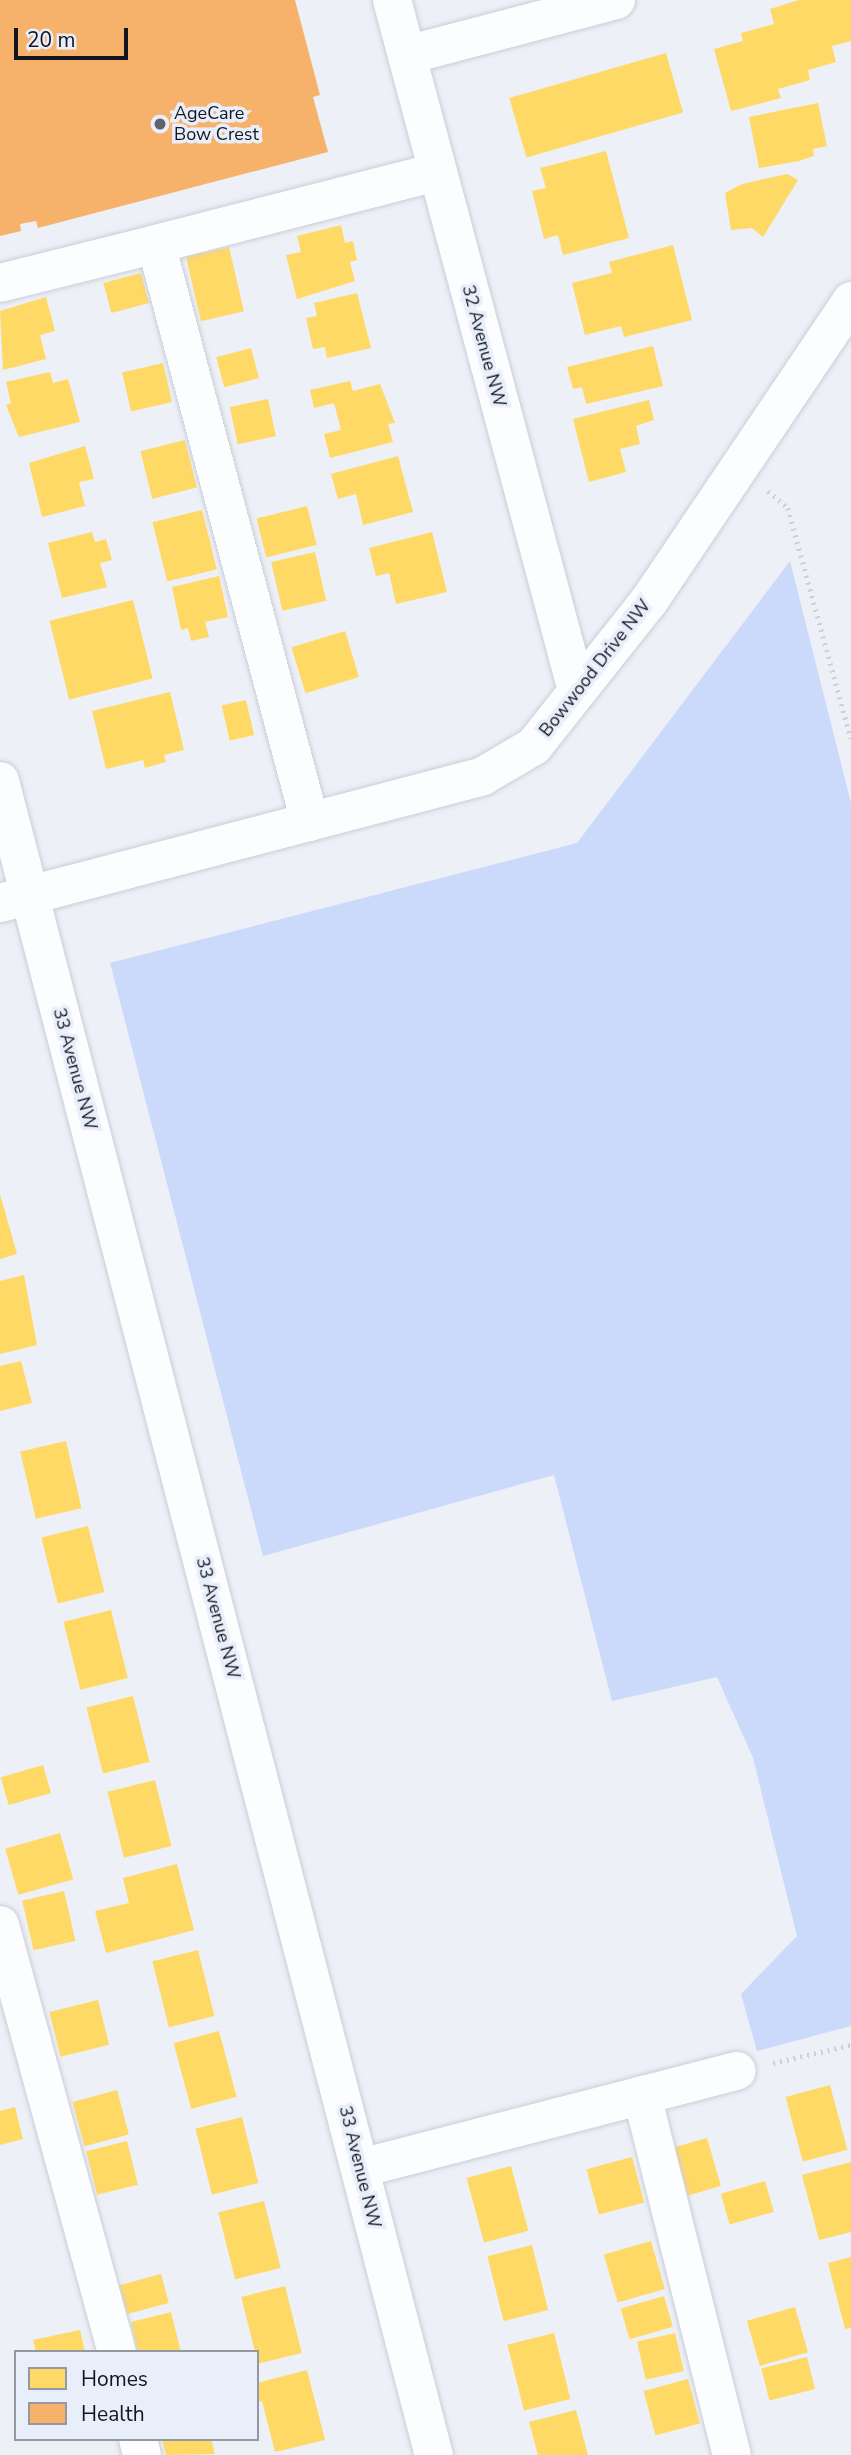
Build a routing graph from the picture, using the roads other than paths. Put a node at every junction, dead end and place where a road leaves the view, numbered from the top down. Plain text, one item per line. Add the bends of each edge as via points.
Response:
1 (392, 0) edge
2 (616, 0) edge
3 (407, 55) junction
4 (437, 172) junction
5 (156, 244) junction
6 (0, 283) edge
7 (851, 301) edge
8 (577, 691) junction
9 (0, 781) edge
10 (310, 822) junction
11 (15, 900) edge
12 (0, 1925) edge
13 (737, 2071) road end
14 (642, 2095) junction
15 (361, 2168) junction
16 (116, 2350) edge
17 (434, 2455) edge
18 (732, 2455) edge

1 - 3 street, 32 Avenue NW
2 - 3 street
3 - 4 street, 32 Avenue NW
4 - 5 street
4 - 8 street, 32 Avenue NW
5 - 6 street
5 - 10 street
7 - 8 street, Bowwood Drive NW via 649,601
8 - 10 street, Bowwood Drive NW via 534,746 483,776
9 - 11 street, 33 Avenue NW
10 - 11 street, Bowwood Drive NW
11 - 15 street, 33 Avenue NW
12 - 16 street
13 - 14 street
14 - 15 street
14 - 18 street
15 - 17 street, 33 Avenue NW

